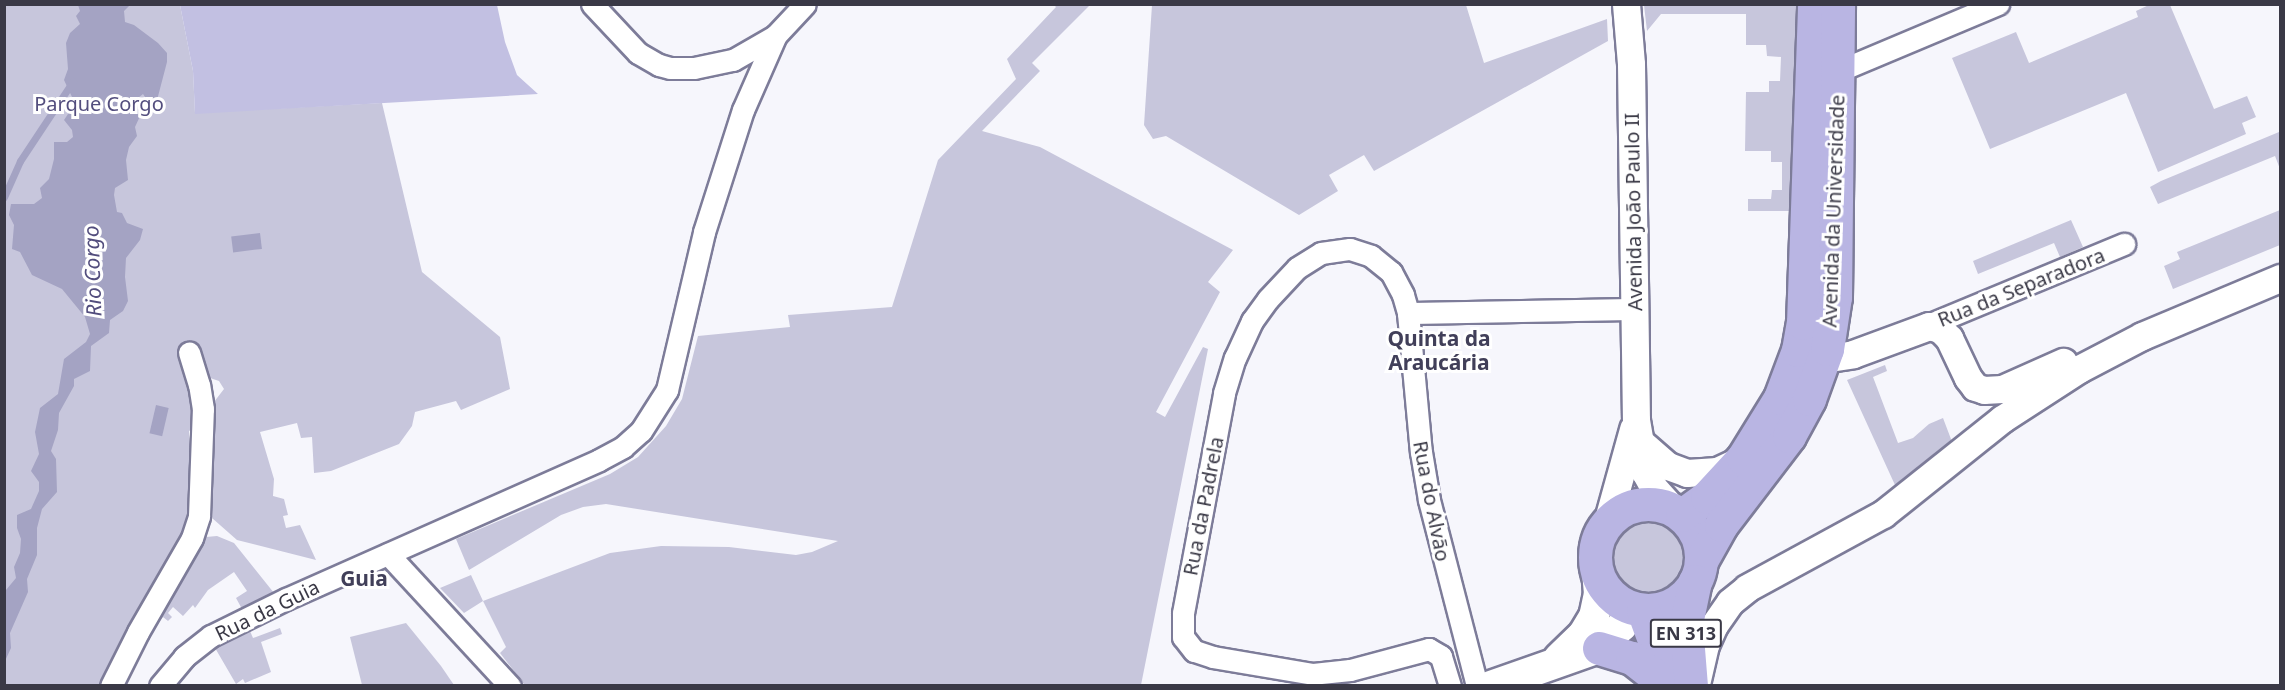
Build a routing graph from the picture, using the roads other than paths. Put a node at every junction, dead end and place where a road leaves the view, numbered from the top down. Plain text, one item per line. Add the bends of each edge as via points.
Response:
1 (592, 4) edge
2 (805, 4) edge
3 (1626, 4) edge
4 (1814, 4) edge
5 (1838, 4) edge
6 (1998, 4) edge
7 (776, 35) junction
8 (1836, 72) junction
9 (2124, 244) dead end
10 (2280, 278) edge
11 (1634, 309) junction
12 (1408, 313) junction
13 (2177, 321) junction
14 (1918, 329) junction
15 (189, 352) dead end
16 (1823, 359) junction
17 (1637, 430) junction
18 (1743, 458) junction
19 (1677, 512) junction
20 (1606, 523) junction
21 (388, 554) junction
22 (1698, 571) junction
23 (1597, 573) junction
24 (1638, 609) junction
25 (1599, 648) junction
26 (1550, 666) junction
27 (1679, 685) edge
28 (111, 686) edge
29 (160, 686) edge
30 (510, 686) edge
31 (1450, 686) edge
32 (1477, 686) edge
33 (1491, 686) edge

1 - 7 street via 638,53 670,68 694,68 733,60
2 - 7 street
3 - 11 street, Avenida João Paulo II
4 - 18 main road, Avenida da Universidade via 1803,322 1787,383
5 - 8 main road, Avenida da Universidade
6 - 8 street
7 - 21 street, Rua da Guia via 743,110 704,232 672,374 663,400 649,422 633,439 606,456
8 - 16 main road, Avenida da Universidade via 1835,297
9 - 14 street, Rua da Separadora
10 - 13 street
11 - 12 street
11 - 17 street, Avenida João Paulo II
12 - 31 street, Rua da Padrela via 1396,279 1385,266 1357,250 1343,249 1309,259 1283,282 1252,321 1230,370 1183,613 1183,637 1194,651 1214,657 1313,674 1350,670 1424,648 1437,652
12 - 32 street, Rua do Alvão via 1430,508
13 - 14 street, Rua da Separadora via 2118,339 1993,391 1972,383 1946,334 1932,327
13 - 27 street via 2098,358 2039,393 1883,514 1742,592 1724,609
14 - 16 street, Rua da Separadora via 1853,354
15 - 28 street via 202,409 199,516 192,538
16 - 22 main road, Avenida da Universidade via 1809,399 1789,436 1721,525
17 - 18 street via 1660,460 1687,473 1717,471
17 - 19 street via 1642,463 1650,480
17 - 20 street
18 - 19 main road, Avenida da Universidade via 1707,497
19 - 20 main road via 1642,503 1622,510
19 - 22 main road, EN 313 via 1694,530
20 - 23 main road via 1596,542
21 - 29 street, Rua da Guia via 211,636 184,657
21 - 30 street
22 - 24 main road, EN 313 via 1689,590 1673,603
22 - 27 main road, Avenida da Universidade / EN 313 via 1686,624
23 - 24 main road, EN 313 via 1607,591
23 - 26 main road via 1599,594 1594,617 1583,635
24 - 25 main road
24 - 27 main road
25 - 26 main road
25 - 27 main road via 1632,658
26 - 33 main road

